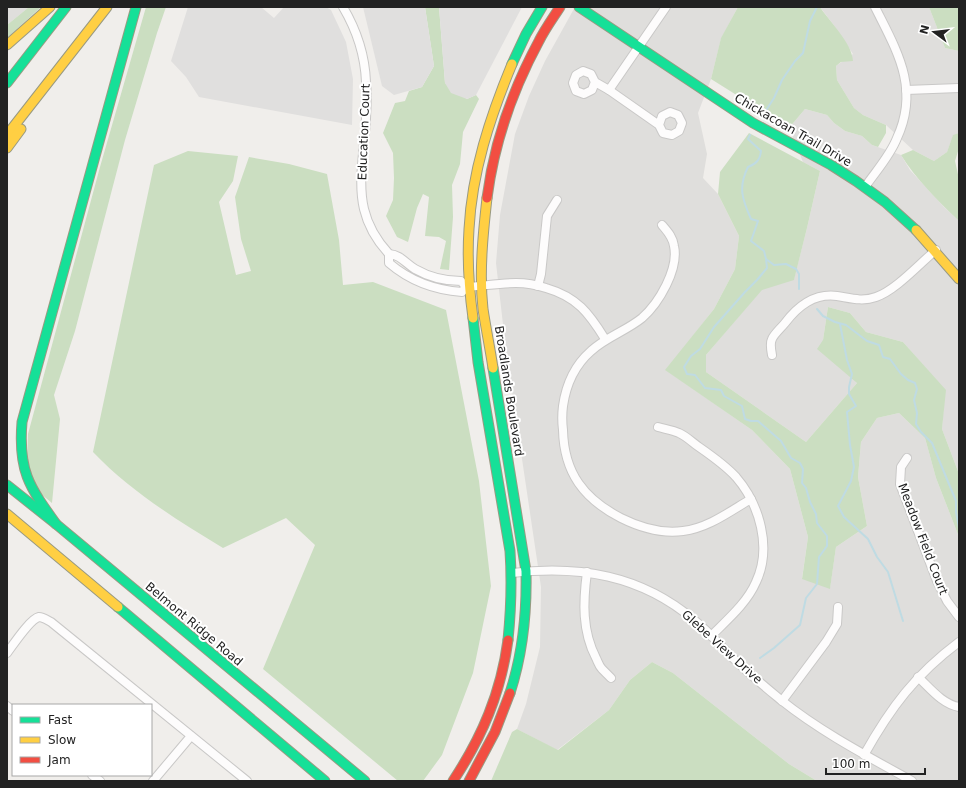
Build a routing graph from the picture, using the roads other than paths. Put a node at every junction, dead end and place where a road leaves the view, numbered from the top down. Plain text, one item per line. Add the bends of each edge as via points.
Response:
1 (50, 7) edge
2 (66, 7) edge
3 (107, 7) edge
4 (136, 7) edge
5 (343, 7) edge
6 (542, 7) edge
7 (560, 7) edge
8 (579, 7) edge
9 (666, 7) edge
10 (875, 7) edge
11 (7, 45) edge
12 (639, 47) junction
13 (595, 82) dead end
14 (7, 83) edge
15 (47, 86) junction
16 (959, 88) edge
17 (609, 90) junction
18 (906, 90) junction
19 (659, 125) dead end
20 (7, 135) edge
21 (7, 148) edge
22 (865, 187) junction
23 (557, 200) dead end
24 (662, 225) dead end
25 (936, 250) junction
26 (959, 279) edge
27 (482, 286) junction
28 (538, 286) junction
29 (468, 287) junction
30 (605, 340) junction
31 (772, 355) dead end
32 (658, 427) dead end
33 (907, 458) dead end
34 (7, 485) edge
35 (751, 499) junction
36 (7, 514) edge
37 (56, 524) junction
38 (526, 572) junction
39 (587, 572) junction
40 (512, 573) junction
41 (838, 608) dead end
42 (959, 617) edge
43 (712, 636) junction
44 (959, 642) edge
45 (7, 653) edge
46 (918, 677) junction
47 (611, 678) dead end
48 (782, 701) junction
49 (152, 704) edge
50 (152, 704) edge
51 (959, 707) edge
52 (191, 736) junction
53 (864, 755) junction
54 (154, 781) edge
55 (247, 781) edge
56 (325, 781) edge
57 (365, 781) edge
58 (453, 781) edge
59 (469, 781) edge
60 (912, 781) edge

1 - 11 main road
2 - 14 main road
3 - 15 main road
4 - 37 main road via 22,422 20,450 25,474 32,491
5 - 29 street, Education Court via 358,39 366,80 361,193 372,231 389,254 389,263 399,272 438,289 462,292
6 - 29 main road, Broadlands Boulevard via 506,76 482,151 474,188 469,235
7 - 27 main road, Broadlands Boulevard via 540,40 520,82 497,148 485,206
8 - 12 main road, Chickacoan Trail Drive
9 - 12 street
10 - 18 street via 898,53
12 - 17 street
12 - 22 main road, Chickacoan Trail Drive via 753,123
13 - 17 street
15 - 20 main road
15 - 21 main road via 34,112
16 - 18 street
17 - 19 street
18 - 22 street via 905,113 897,138
22 - 25 main road, Chickacoan Trail Drive via 894,209
23 - 28 street via 547,216
24 - 30 street via 674,246 673,265 665,289 642,318
25 - 26 main road, Chickacoan Trail Drive
25 - 31 street via 892,288 875,297 856,300 827,296 801,305 771,340
27 - 28 street via 515,283
27 - 29 street
27 - 38 main road, Broadlands Boulevard via 486,326
28 - 30 street via 556,291 576,302 592,318
29 - 40 main road, Broadlands Boulevard
30 - 35 street via 590,351 578,365 569,382 563,404 566,457 573,474 591,499 638,526 662,532 702,526
32 - 35 street via 678,432 718,460 737,478
33 - 42 street, Meadow Field Court via 901,467 900,484 937,581
34 - 37 main road, Belmont Ridge Road
35 - 43 street via 763,536 764,548 760,570 744,602
36 - 56 main road
37 - 57 main road, Belmont Ridge Road
38 - 39 street, Glebe View Drive
38 - 40 street, Glebe View Drive
38 - 59 main road, Broadlands Boulevard via 525,621 511,696 496,734
39 - 43 street, Glebe View Drive via 612,577 649,591 681,610
39 - 47 street via 584,597 587,635 601,668
40 - 58 main road, Broadlands Boulevard via 511,623 497,690 474,749
41 - 48 street via 837,624
43 - 48 street, Glebe View Drive
44 - 46 street
45 - 49 street via 32,620 39,617 45,619
46 - 51 street via 943,701
46 - 53 street via 892,707
48 - 53 street, Glebe View Drive
50 - 52 street
52 - 54 street
52 - 55 street
53 - 60 street, Glebe View Drive

